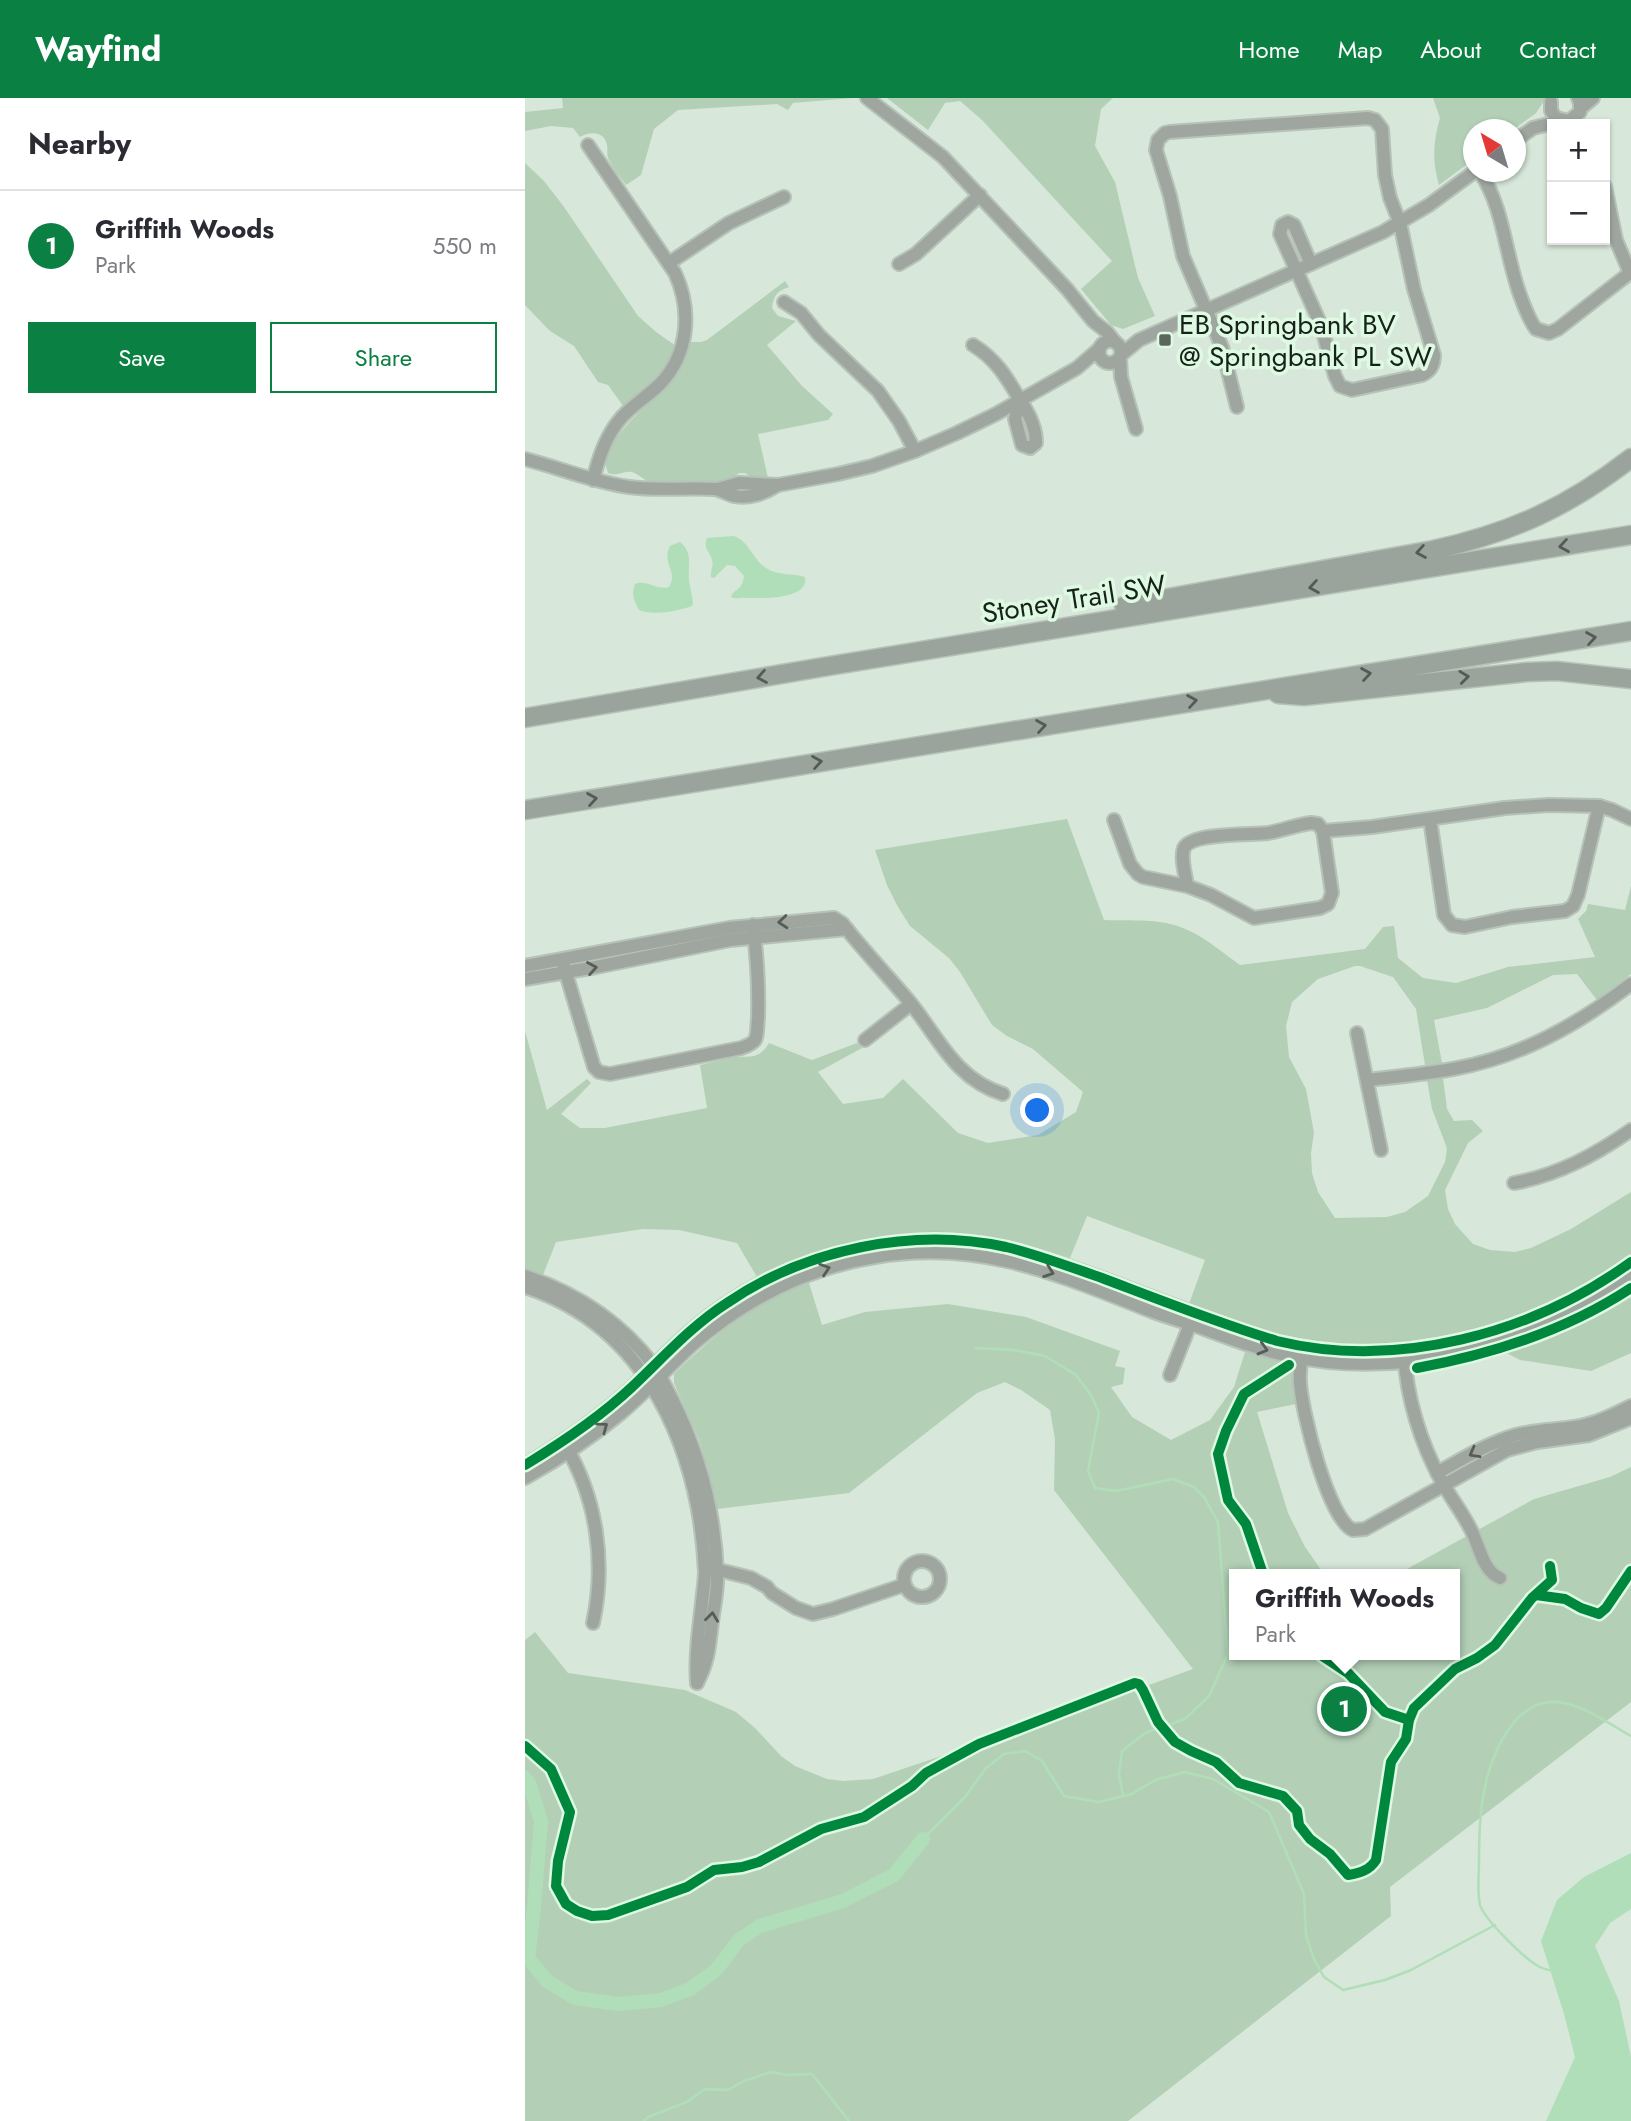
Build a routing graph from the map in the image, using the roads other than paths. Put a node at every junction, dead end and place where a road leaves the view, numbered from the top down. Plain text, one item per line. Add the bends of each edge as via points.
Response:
1 (867, 98) edge
2 (1593, 98) edge
3 (1552, 100) edge
4 (1580, 110) edge
5 (1559, 119) edge
6 (1547, 125) edge
7 (1533, 128) junction
8 (1526, 133) edge
9 (589, 145) dead end
10 (1463, 182) edge
11 (1483, 182) edge
12 (980, 195) junction
13 (784, 197) dead end
14 (1610, 211) edge
15 (1400, 223) junction
16 (669, 263) junction
17 (899, 264) dead end
18 (1311, 264) junction
19 (1297, 270) junction
20 (1631, 272) edge
21 (785, 302) dead end
22 (1206, 310) junction
23 (1093, 321) junction
24 (973, 345) dead end
25 (1100, 347) junction
26 (1119, 349) junction
27 (1105, 362) junction
28 (1077, 368) junction
29 (1121, 377) junction
30 (1020, 400) junction
31 (1237, 407) dead end
32 (1136, 429) dead end
33 (915, 451) junction
34 (1631, 458) edge
35 (525, 459) edge
36 (593, 480) junction
37 (1631, 536) edge
38 (1631, 631) edge
39 (829, 666) junction
40 (1631, 679) edge
41 (1250, 692) junction
42 (525, 718) edge
43 (1599, 806) junction
44 (525, 810) edge
45 (1430, 819) junction
46 (1631, 819) edge
47 (1114, 820) dead end
48 (1323, 831) junction
49 (1187, 886) junction
50 (754, 931) junction
51 (525, 966) edge
52 (564, 967) junction
53 (525, 979) edge
54 (1631, 984) edge
55 (911, 1004) junction
56 (1357, 1033) dead end
57 (865, 1040) dead end
58 (1367, 1080) junction
59 (1003, 1094) dead end
60 (1631, 1130) edge
61 (1381, 1150) dead end
62 (1514, 1183) dead end
63 (1631, 1262) edge
64 (525, 1276) edge
65 (1631, 1277) edge
66 (525, 1287) edge
67 (573, 1302) junction
68 (1193, 1318) junction
69 (1302, 1353) junction
70 (1404, 1355) junction
71 (1170, 1375) dead end
72 (653, 1376) junction
73 (1631, 1406) edge
74 (1631, 1418) edge
75 (566, 1446) junction
76 (525, 1465) edge
77 (525, 1478) edge
78 (1440, 1479) junction
79 (711, 1572) junction
80 (1500, 1578) dead end
81 (904, 1585) dead end
82 (593, 1623) dead end

1 - 12 street via 932,148
2 - 4 street
3 - 5 street via 1553,115
3 - 7 street
6 - 7 street
7 - 8 street
9 - 16 street
10 - 15 street
11 - 20 street via 1496,203 1514,277 1536,329 1549,333 1558,329
12 - 17 street
12 - 23 street
13 - 16 street via 729,223
14 - 20 street via 1616,240
15 - 18 street
15 - 19 street via 1434,355 1426,373 1352,390 1341,386
15 - 22 street via 1385,175 1383,129 1371,119 1165,133 1156,149 1183,256
16 - 36 street via 686,309 681,349 660,384 609,434
18 - 19 street
18 - 19 street via 1296,228 1285,223 1280,234
19 - 22 street
21 - 33 street via 878,391
22 - 26 street
22 - 31 street via 1228,365
23 - 25 street
23 - 26 street
24 - 30 street via 998,366
25 - 26 street via 1108,341
25 - 27 street
25 - 28 street
26 - 27 street via 1116,362
26 - 29 street
27 - 28 street
27 - 29 street
28 - 30 street
29 - 32 street
30 - 33 street
33 - 36 street via 746,496 718,489 637,488
34 -> 39 highway via 1585,492 1538,518 1469,542 905,645
35 - 36 street
37 -> 39 highway, Stoney Trail SW
41 -> 38 highway
39 -> 42 highway, Stoney Trail SW
41 -> 40 highway via 1304,696 1527,672
44 -> 41 highway
43 - 45 street via 1527,806
43 - 45 street via 1573,906 1461,928 1444,915
43 - 46 street
45 - 48 street
47 - 49 street via 1138,874
48 - 49 street via 1311,823 1195,840 1183,852
48 - 49 street via 1332,893 1323,907 1254,918
50 - 52 street via 710,944 660,948
50 - 52 street via 759,965 755,1040 741,1048 649,1067 610,1074 594,1067
50 - 55 street via 846,929
51 - 52 street
52 - 53 street
54 - 58 street via 1569,1027 1519,1051 1453,1069
55 - 57 street
55 - 59 street via 961,1070
56 - 58 street
58 - 61 street
60 - 62 street via 1558,1172
63 - 70 street via 1543,1313
64 - 67 street
65 - 70 street via 1571,1312 1517,1335 1462,1351
66 - 67 street
67 - 72 street
68 - 69 street via 1254,1347
68 - 71 street
68 - 72 street via 1001,1252 901,1248 802,1277 741,1301
69 - 70 street via 1358,1363
69 - 78 street via 1300,1384 1308,1431 1346,1526 1365,1529
70 - 78 street via 1413,1410
72 - 75 street via 613,1420
72 - 79 street via 697,1479
73 -> 78 street via 1587,1425 1513,1436 1483,1448
74 - 78 street via 1589,1435 1507,1450
75 - 76 street
75 - 77 street
75 - 82 street via 591,1507 597,1539 600,1586
78 - 80 street via 1490,1572
79 -> 79 street via 695,1662 697,1683 706,1666
79 - 81 street via 751,1578 813,1614

